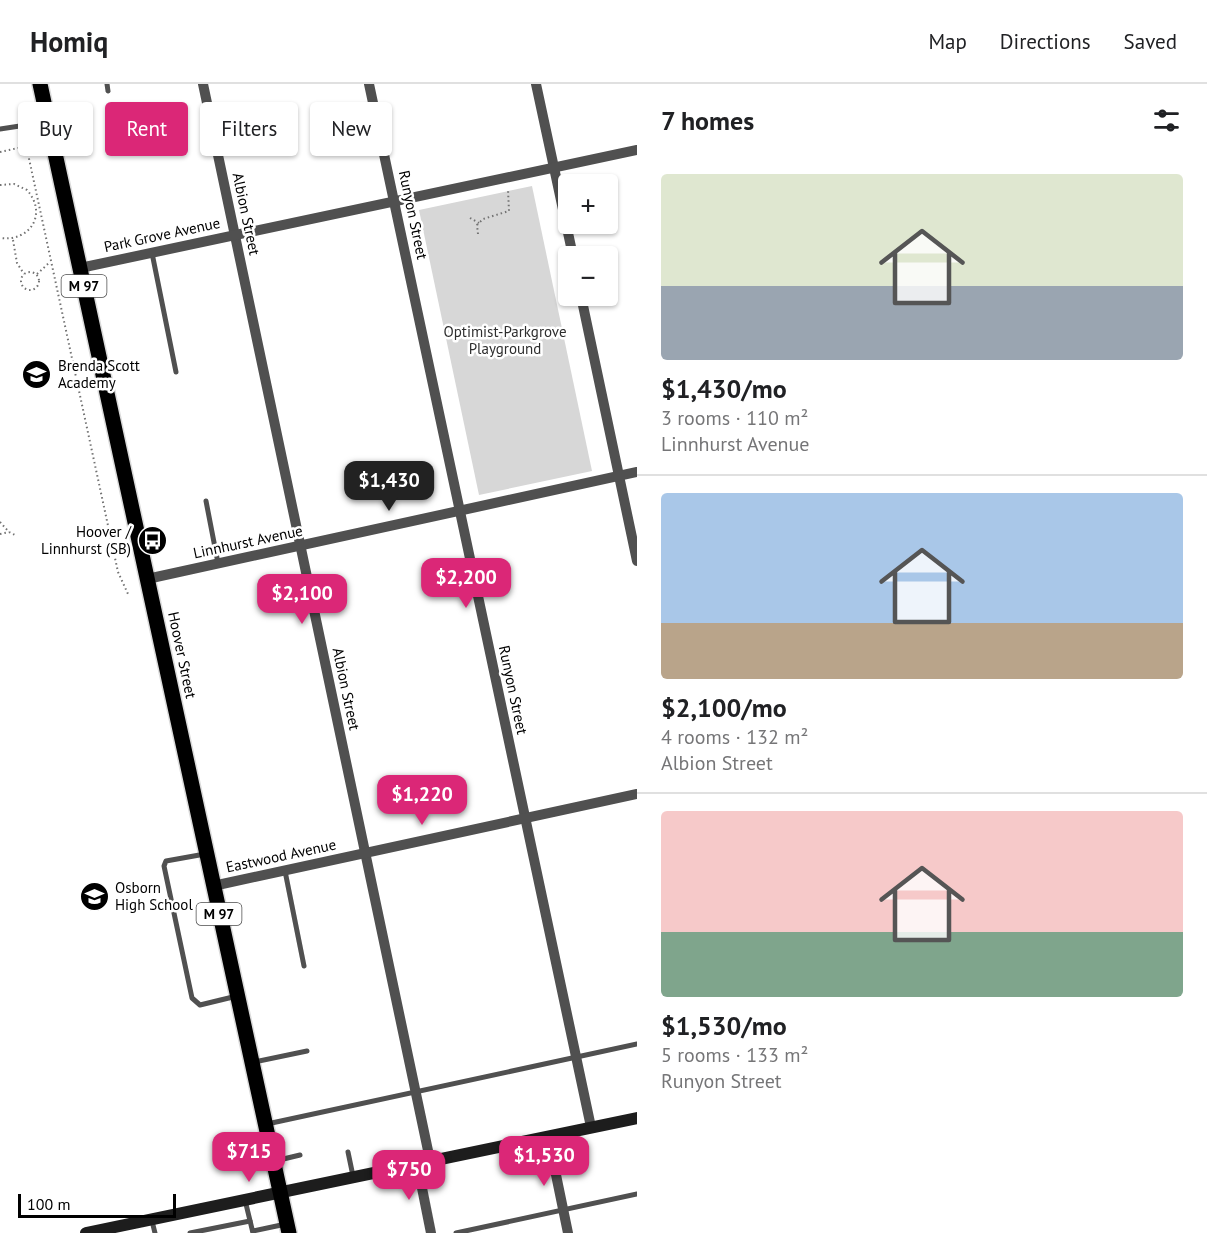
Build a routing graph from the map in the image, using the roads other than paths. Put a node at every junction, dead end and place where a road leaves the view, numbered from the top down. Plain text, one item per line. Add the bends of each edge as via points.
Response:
1 (40, 84) edge
2 (107, 84) edge
3 (203, 84) edge
4 (369, 84) edge
5 (536, 84) edge
6 (108, 91) dead end
7 (44, 102) edge
8 (18, 126) edge
9 (0, 129) edge
10 (637, 150) edge
11 (55, 156) edge
12 (554, 167) junction
13 (394, 201) junction
14 (235, 235) junction
15 (571, 246) edge
16 (152, 252) junction
17 (80, 267) junction
18 (583, 306) edge
19 (176, 372) dead end
20 (637, 472) edge
21 (619, 476) junction
22 (206, 501) dead end
23 (460, 511) junction
24 (300, 546) junction
25 (637, 561) edge
26 (218, 563) junction
27 (147, 579) junction
28 (637, 794) edge
29 (525, 818) junction
30 (366, 853) junction
31 (206, 854) junction
32 (285, 871) junction
33 (213, 886) junction
34 (304, 966) dead end
35 (237, 996) junction
36 (637, 1044) edge
37 (307, 1051) dead end
38 (576, 1057) junction
39 (252, 1062) junction
40 (416, 1092) junction
41 (637, 1118) edge
42 (266, 1124) junction
43 (591, 1127) junction
44 (548, 1136) junction
45 (348, 1152) dead end
46 (300, 1155) dead end
47 (430, 1160) junction
48 (274, 1161) junction
49 (417, 1163) junction
50 (352, 1176) junction
51 (280, 1191) junction
52 (637, 1194) edge
53 (245, 1199) junction
54 (563, 1210) junction
55 (152, 1219) junction
56 (250, 1221) junction
57 (124, 1229) edge
58 (288, 1229) edge
59 (205, 1231) edge
60 (253, 1232) edge
61 (86, 1233) edge
62 (155, 1233) edge
63 (193, 1233) edge
64 (431, 1233) edge
65 (456, 1233) edge
66 (568, 1233) edge

1 - 7 main road, Hoover Street / M 97
2 - 6 lane
3 - 14 street, Albion Street
4 - 13 street, Runyon Street
5 - 12 street
8 - 9 lane
10 - 12 street, Park Grove Avenue
11 - 17 main road, Hoover Street / M 97
12 - 13 street, Park Grove Avenue
12 - 15 street
13 - 14 street, Park Grove Avenue
13 - 23 street, Runyon Street
14 - 16 street, Park Grove Avenue
14 - 24 street, Albion Street
16 - 17 street, Park Grove Avenue
16 - 19 lane
17 - 27 main road, Hoover Street / M 97
18 - 21 street
20 - 21 street, Linnhurst Avenue
21 - 23 street, Linnhurst Avenue
21 - 25 street
22 - 26 lane
23 - 24 street, Linnhurst Avenue
23 - 29 street, Runyon Street
24 - 26 street, Linnhurst Avenue
24 - 30 street, Albion Street
26 - 27 street, Linnhurst Avenue
27 - 31 main road, Hoover Street / M 97
28 - 29 street, Eastwood Avenue
29 - 30 street, Eastwood Avenue
29 - 38 street, Runyon Street
30 - 32 street, Eastwood Avenue
30 - 40 street, Albion Street
31 - 33 main road, Hoover Street / M 97
31 - 35 lane via 166,861 164,866 192,998 200,1005
32 - 33 street, Eastwood Avenue
32 - 34 lane
33 - 35 main road, Hoover Street / M 97
35 - 39 main road, Hoover Street / M 97
36 - 38 lane
37 - 39 lane
38 - 40 lane
38 - 43 street, Runyon Street
39 - 42 main road, Hoover Street / M 97
40 - 42 lane
40 - 47 street, Albion Street
41 - 43 street
42 - 48 main road, Hoover Street / M 97
43 - 44 street
44 - 47 street
44 - 54 street
45 - 50 lane
46 - 48 lane
47 - 49 street
48 - 51 main road, Hoover Street / M 97
49 - 50 street
49 - 64 street
50 - 51 street
51 - 53 street
51 - 58 main road, Hoover Street / M 97
52 - 54 lane
53 - 55 street
53 - 56 lane
54 - 65 lane
54 - 66 street
55 - 57 street
55 - 62 lane
56 - 59 lane
56 - 60 lane
57 - 61 street
58 - 60 lane
59 - 63 lane

